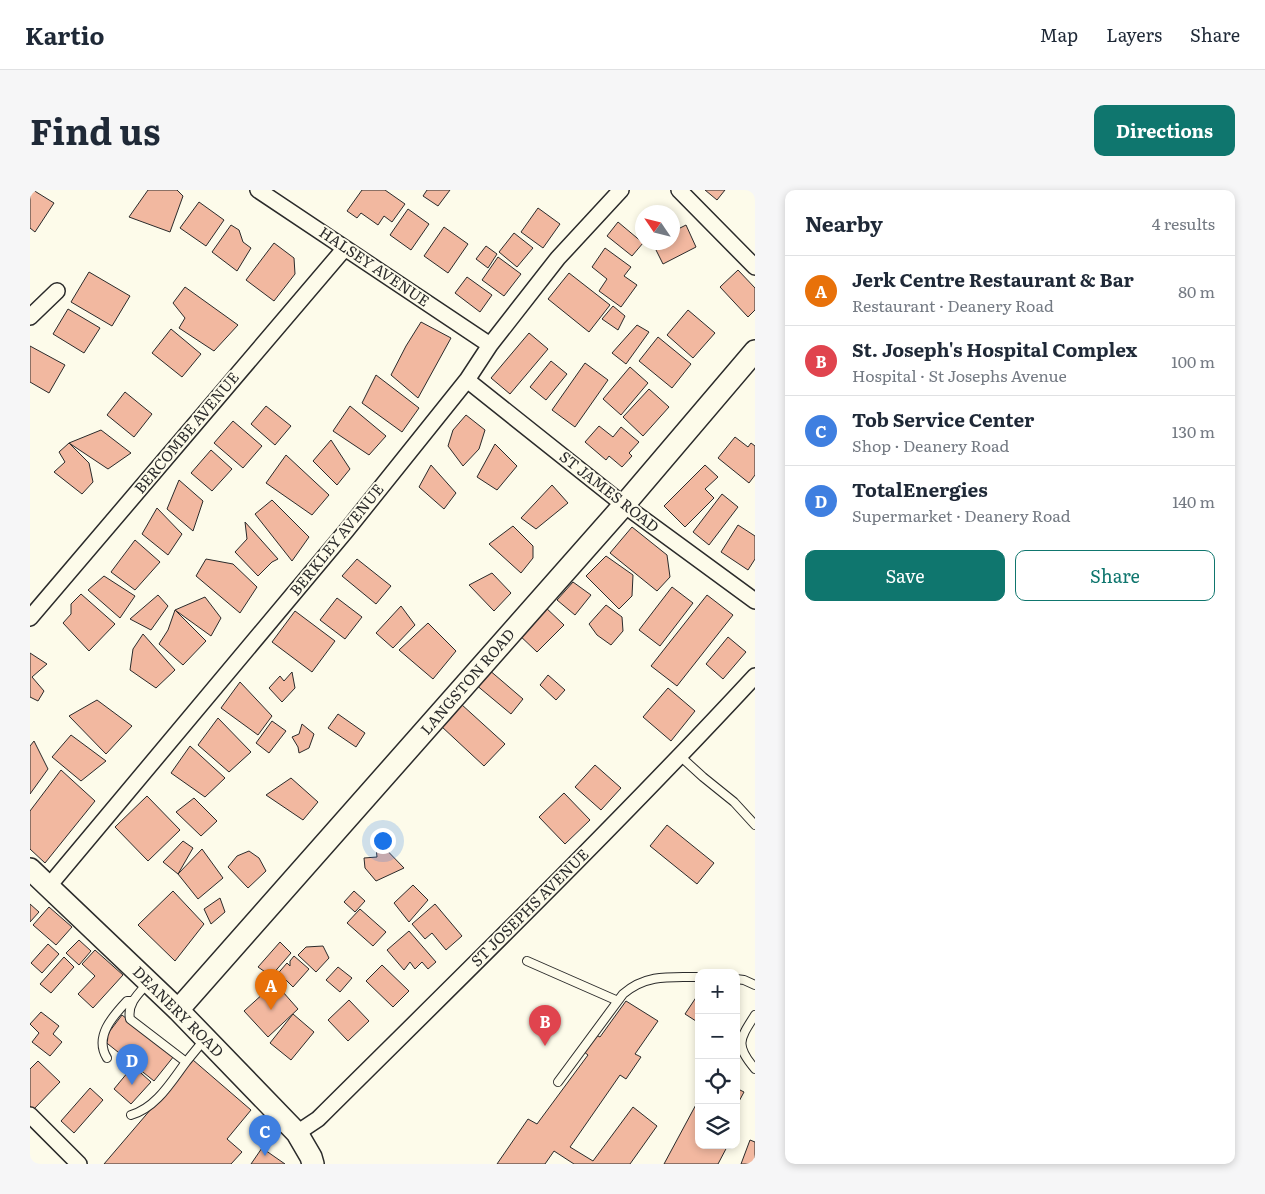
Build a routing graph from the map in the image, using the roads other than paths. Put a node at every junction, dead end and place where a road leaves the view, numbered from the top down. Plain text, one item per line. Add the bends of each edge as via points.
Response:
1 (258, 190) edge
2 (621, 190) edge
3 (678, 190) edge
4 (345, 248) junction
5 (755, 267) edge
6 (57, 290) dead end
7 (30, 317) edge
8 (490, 345) junction
9 (755, 350) edge
10 (467, 380) junction
11 (624, 506) junction
12 (755, 601) edge
13 (30, 618) edge
14 (755, 676) edge
15 (680, 756) junction
16 (755, 825) edge
17 (30, 869) edge
18 (48, 887) junction
19 (527, 962) dead end
20 (695, 977) edge
21 (740, 980) edge
22 (149, 982) junction
23 (755, 985) edge
24 (133, 1001) junction
25 (618, 1001) junction
26 (178, 1010) junction
27 (755, 1016) edge
28 (205, 1038) junction
29 (107, 1058) dead end
30 (186, 1062) junction
31 (755, 1069) edge
32 (558, 1082) dead end
33 (30, 1115) edge
34 (130, 1115) dead end
35 (297, 1133) junction
36 (79, 1164) edge
37 (313, 1164) edge

1 - 4 street, HALSEY AVENUE
2 - 8 street, BERKLEY AVENUE via 558,258
3 - 5 street
4 - 8 street, HALSEY AVENUE
4 - 13 street, BERCOMBE AVENUE
6 - 7 street
8 - 10 street, BERKLEY AVENUE
9 - 11 street, LANGSTON ROAD
10 - 11 street, ST JAMES ROAD
10 - 18 street, BERKLEY AVENUE via 340,538
11 - 12 street, ST JAMES ROAD
11 - 26 street, LANGSTON ROAD
14 - 15 street, ST JOSEPHS AVENUE
15 - 16 lane via 734,802
15 - 35 street, ST JOSEPHS AVENUE via 318,1119
17 - 18 street, DEANERY ROAD
18 - 22 street, DEANERY ROAD
19 - 25 lane
20 - 25 lane via 646,980 633,986
21 - 23 lane
22 - 24 lane
22 - 26 street, DEANERY ROAD
24 - 29 lane via 127,1001 116,1013 102,1038 102,1049
24 - 30 lane via 130,1019
25 - 32 lane
26 - 28 street, DEANERY ROAD
27 - 31 lane via 740,1041 746,1058
28 - 30 lane
28 - 35 street, DEANERY ROAD
30 - 34 lane via 162,1094 142,1112
33 - 36 street
35 - 37 street, DEANERY ROAD

